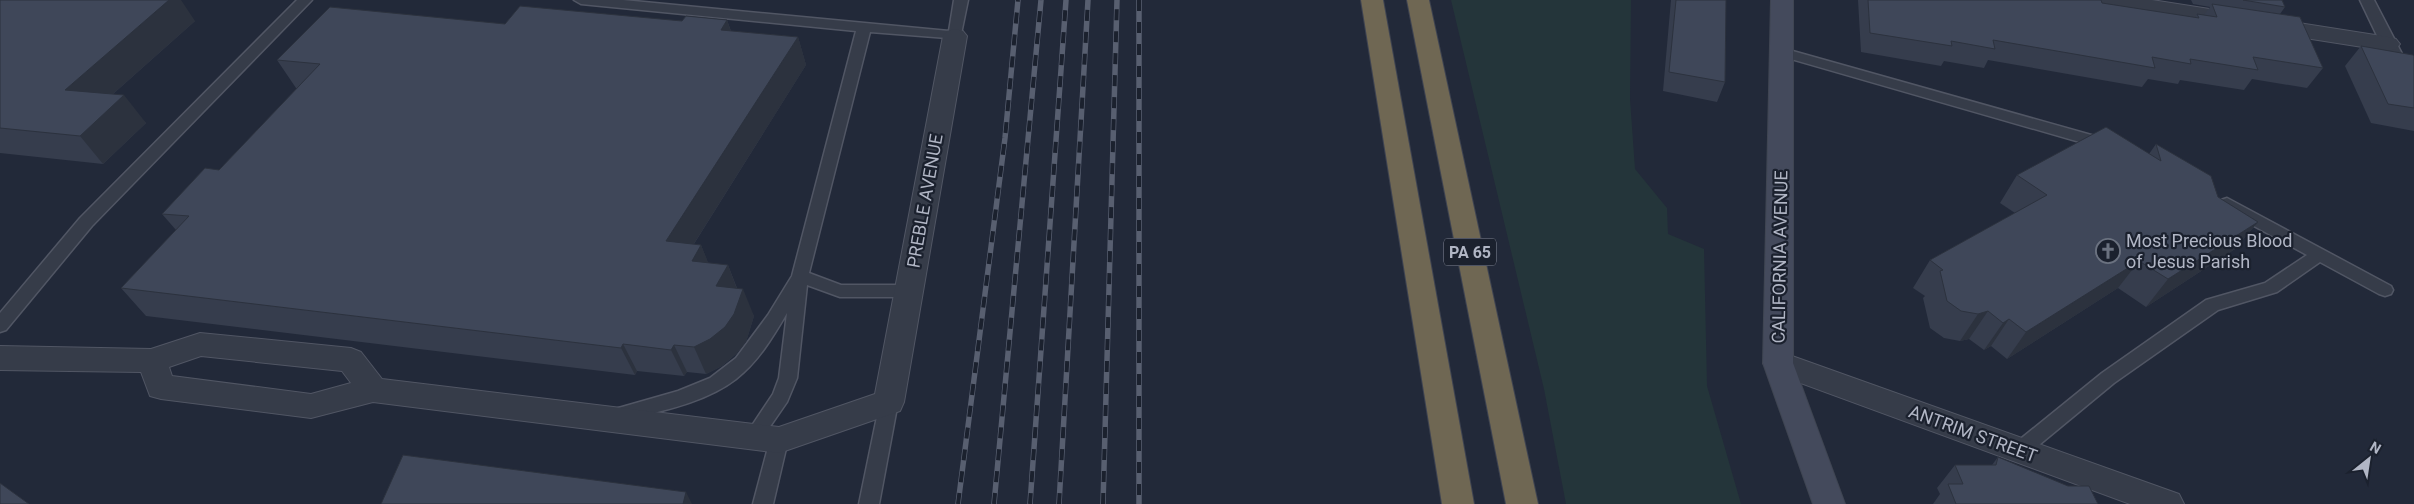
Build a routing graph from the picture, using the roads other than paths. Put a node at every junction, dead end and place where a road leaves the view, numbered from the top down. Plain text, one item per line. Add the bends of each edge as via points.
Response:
1 (305, 0) edge
2 (581, 0) edge
3 (961, 0) edge
4 (1372, 0) edge
5 (1418, 0) edge
6 (1782, 0) edge
7 (2367, 0) edge
8 (2124, 1) edge
9 (864, 27) junction
10 (955, 36) junction
11 (2388, 44) junction
12 (1782, 52) junction
13 (2414, 89) edge
14 (2117, 149) edge
15 (2217, 199) edge
16 (2320, 254) junction
17 (800, 276) junction
18 (2385, 290) dead end
19 (909, 291) junction
20 (0, 325) edge
21 (0, 358) edge
22 (152, 361) junction
23 (1778, 363) junction
24 (373, 390) junction
25 (889, 402) junction
26 (605, 418) junction
27 (767, 438) junction
28 (2020, 450) junction
29 (764, 504) edge
30 (869, 504) edge
31 (1458, 504) edge
32 (1522, 504) edge
33 (1830, 504) edge
34 (2168, 504) edge

1 - 20 lane via 86,222
2 - 9 lane
3 - 10 lane, PREBLE AVENUE
4 - 31 highway, PA 65
5 - 32 highway, PA 65
6 - 12 street, CALIFORNIA AVENUE
7 - 11 lane
8 - 11 street
9 - 10 lane
9 - 17 lane
10 - 19 street, PREBLE AVENUE
11 - 13 lane
12 - 14 lane
12 - 23 street, CALIFORNIA AVENUE
15 - 16 lane
16 - 18 lane
16 - 28 lane via 2271,288 2212,304 2108,378
17 - 19 lane via 840,291
17 - 26 lane via 746,358 718,382 683,396
17 - 27 lane via 788,378
19 - 25 street, PREBLE AVENUE
21 - 22 street
22 - 24 street via 200,344 351,360
22 - 24 street via 161,387 311,406
23 - 28 street, ANTRIM STREET
23 - 33 street, CALIFORNIA AVENUE
24 - 26 street
25 - 27 street
25 - 30 lane
26 - 27 street
27 - 29 lane
28 - 34 street, ANTRIM STREET

